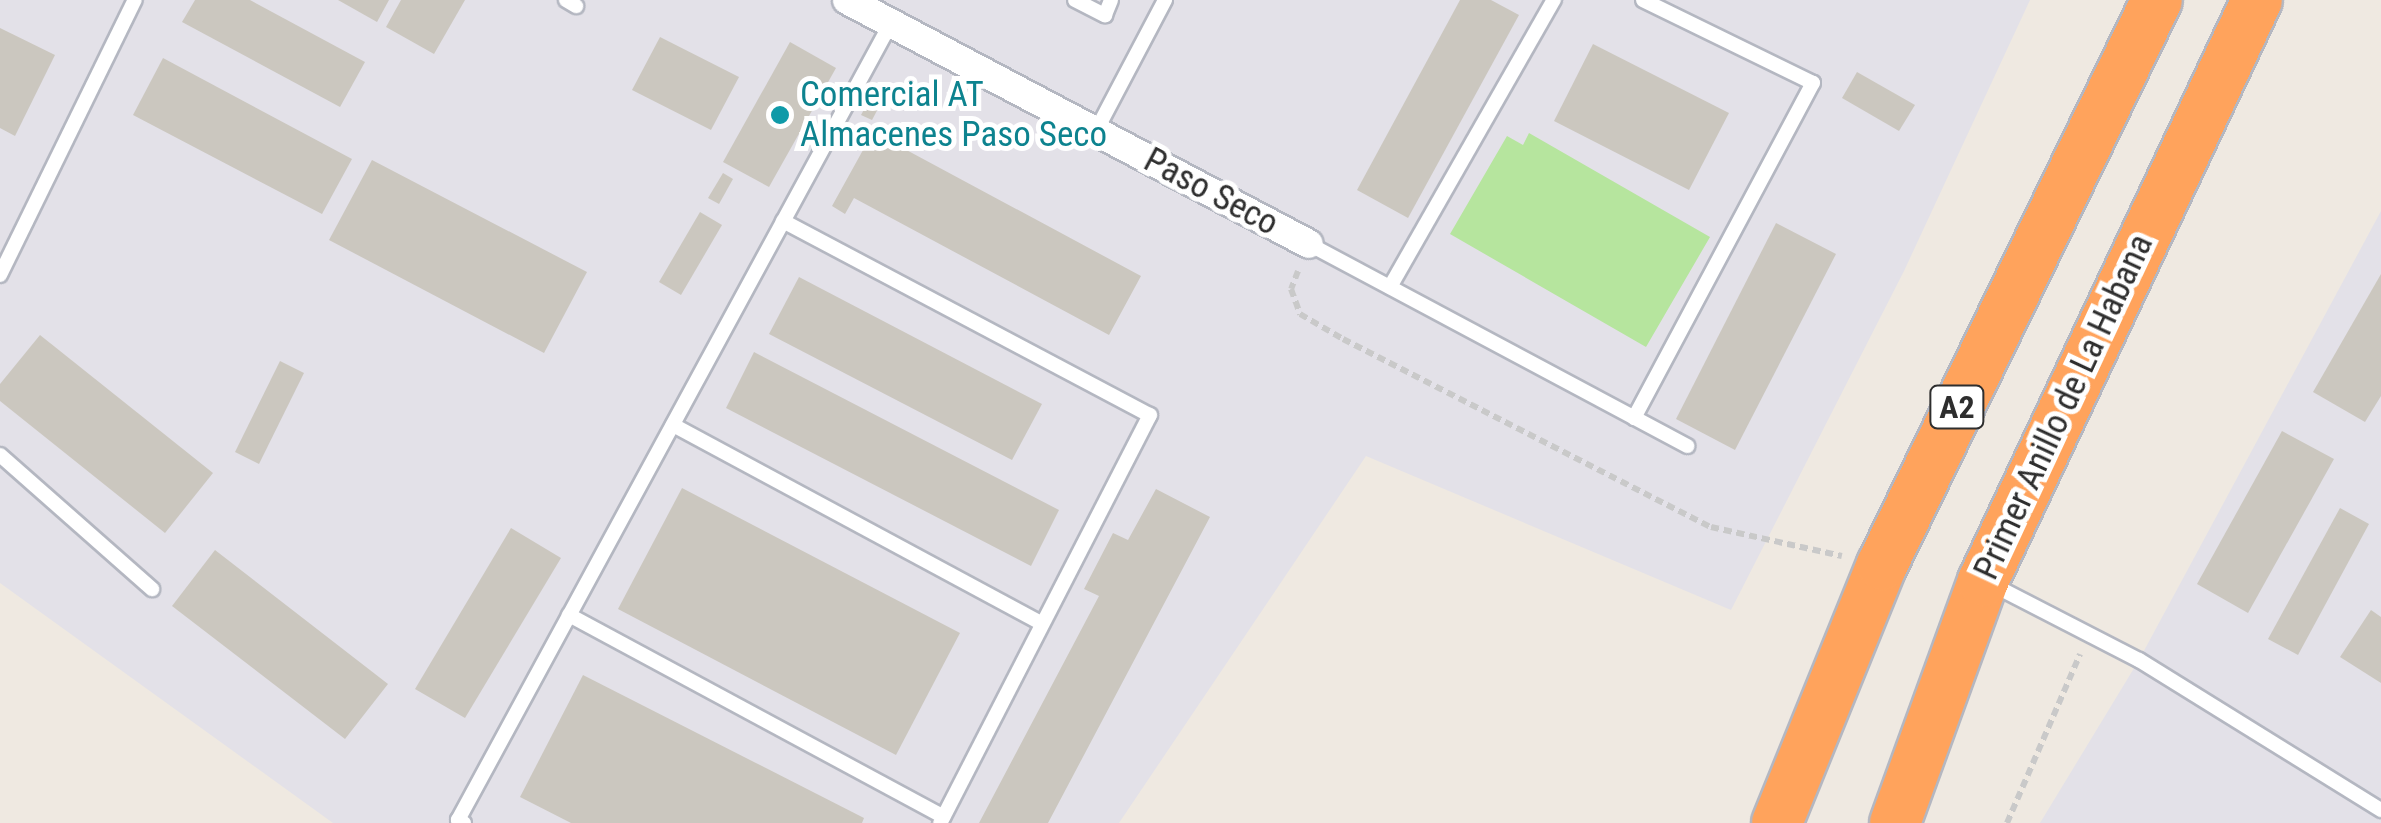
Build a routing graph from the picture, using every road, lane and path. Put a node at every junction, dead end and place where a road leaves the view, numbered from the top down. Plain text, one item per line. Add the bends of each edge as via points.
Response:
1 (135, 0) edge
2 (847, 0) edge
3 (1075, 0) edge
4 (1111, 0) edge
5 (1165, 0) edge
6 (1554, 0) edge
7 (1643, 0) edge
8 (2157, 0) edge
9 (2257, 0) edge
10 (891, 23) junction
11 (1096, 131) junction
12 (783, 221) junction
13 (1310, 244) junction
14 (0, 275) edge
15 (1390, 287) junction
16 (1634, 418) junction
17 (673, 425) junction
18 (1687, 446) dead end
19 (0, 455) edge
20 (1882, 565) junction
21 (1983, 580) junction
22 (152, 589) dead end
23 (569, 615) junction
24 (1042, 624) junction
25 (2089, 634) junction
26 (2381, 810) edge
27 (942, 820) edge
28 (464, 823) edge
29 (1778, 823) edge
30 (1895, 823) edge
31 (2007, 823) edge

1 - 14 lane
2 - 10 street, Paso Seco
3 - 4 lane via 1105,15
5 - 11 lane
6 - 15 lane
7 - 16 lane via 1814,83
8 - 20 highway, A2
9 - 21 highway, Primer Anillo de La Habana
10 - 11 street, Paso Seco
10 - 12 lane
11 - 13 street, Paso Seco
12 - 17 lane
12 - 24 lane via 1150,415
13 - 15 lane
13 - 20 path via 1291,289 1300,314 1344,339 1711,528
15 - 16 lane
16 - 18 lane
17 - 23 lane
17 - 24 lane
19 - 22 lane
20 - 29 highway, A2
21 - 25 lane
21 - 30 highway, Primer Anillo de La Habana
23 - 27 lane
23 - 28 lane via 458,820
24 - 27 lane
25 - 26 lane
25 - 31 path

